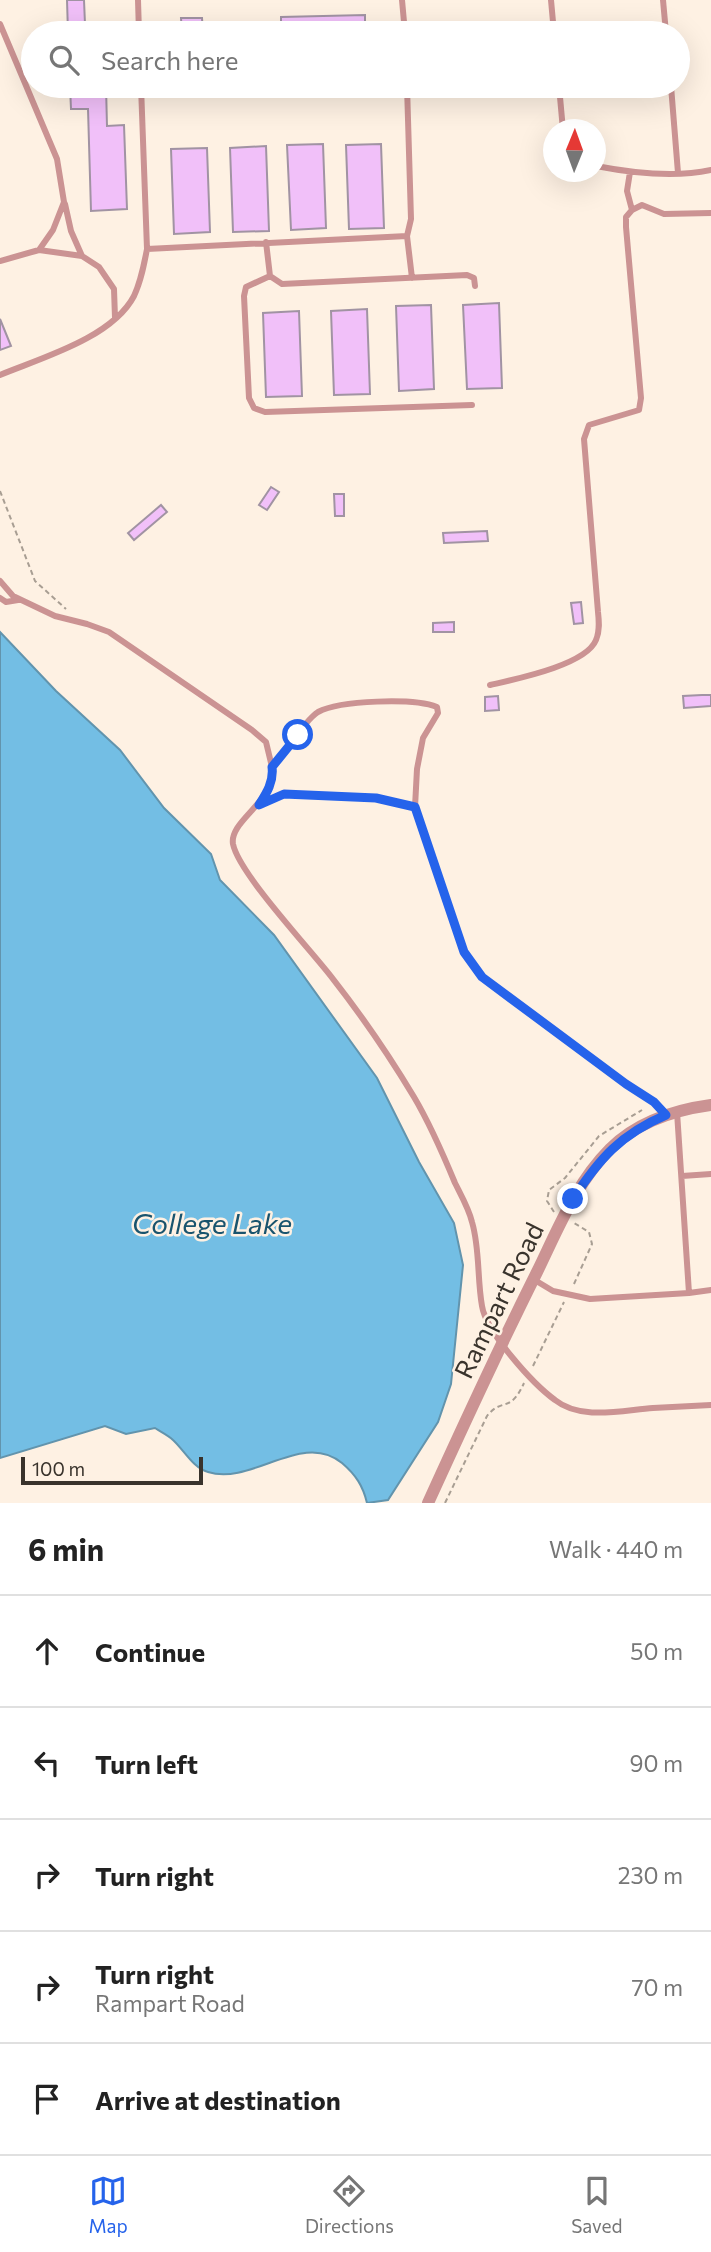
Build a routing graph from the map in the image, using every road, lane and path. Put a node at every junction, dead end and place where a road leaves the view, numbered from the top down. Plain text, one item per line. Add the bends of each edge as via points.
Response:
1 (138, 0) edge
2 (402, 0) edge
3 (551, 0) edge
4 (663, 0) edge
5 (139, 21) edge
6 (404, 21) edge
7 (553, 21) edge
8 (665, 21) edge
9 (0, 24) edge
10 (21, 74) edge
11 (31, 98) edge
12 (141, 98) edge
13 (407, 98) edge
14 (560, 98) edge
15 (672, 98) edge
16 (562, 119) edge
17 (606, 168) edge
18 (711, 170) edge
19 (630, 172) junction
20 (678, 173) junction
21 (64, 202) junction
22 (632, 210) junction
23 (711, 214) edge
24 (407, 236) junction
25 (266, 242) junction
26 (147, 249) junction
27 (39, 250) junction
28 (82, 256) junction
29 (0, 261) edge
30 (270, 276) junction
31 (412, 278) junction
32 (475, 286) dead end
33 (115, 318) junction
34 (0, 375) edge
35 (471, 405) dead end
36 (0, 491) edge
37 (0, 581) edge
38 (0, 598) edge
39 (20, 599) junction
40 (66, 609) dead end
41 (491, 685) dead end
42 (272, 767) junction
43 (259, 805) junction
44 (415, 807) junction
45 (711, 1105) edge
46 (642, 1110) dead end
47 (671, 1113) junction
48 (711, 1174) edge
49 (682, 1176) junction
50 (554, 1212) dead end
51 (569, 1221) dead end
52 (533, 1279) junction
53 (572, 1287) dead end
54 (711, 1290) edge
55 (689, 1293) junction
56 (564, 1303) dead end
57 (502, 1342) junction
58 (529, 1373) dead end
59 (524, 1384) dead end
60 (711, 1405) edge
61 (428, 1503) edge
62 (445, 1503) edge

1 - 5 lane
2 - 6 lane
3 - 7 lane
4 - 8 lane
9 - 10 lane
11 - 21 lane via 57,159
12 - 26 lane
13 - 24 lane via 411,219
14 - 16 lane
15 - 20 lane
17 - 19 lane
18 - 20 lane
19 - 20 lane
19 - 22 lane
21 - 27 lane
21 - 28 lane
22 - 23 lane via 642,205 664,214
22 - 41 lane via 626,227 639,410 589,425 584,439 599,628 596,642 573,659
24 - 25 lane
24 - 31 lane
25 - 26 lane
25 - 30 lane
26 - 33 lane via 133,297
27 - 28 lane
27 - 29 lane
28 - 33 lane via 99,267 114,289
30 - 31 lane via 282,284
30 - 35 lane via 246,288 244,296 249,398 254,408 265,412
31 - 32 lane via 467,275 474,278
33 - 34 lane via 85,340
36 - 40 path via 35,581
37 - 39 lane
38 - 39 lane via 6,602
39 - 42 lane via 55,616 109,632 252,730 266,742
42 - 43 lane via 269,789
42 - 44 lane via 317,713 365,704 425,703 437,707 438,713 423,738
43 - 44 lane via 284,794 376,798
43 - 57 lane via 235,831 233,847 246,872 334,981 414,1098 472,1222 482,1307
44 - 47 lane via 464,952 482,977
45 - 47 street, Rampart Road
46 - 50 path via 599,1136 565,1178 549,1190 547,1201
47 - 49 lane
47 - 52 street, Rampart Road via 631,1132 590,1172
48 - 49 lane
49 - 55 lane
51 - 53 path via 589,1232 592,1244
52 - 55 lane via 553,1291 590,1299
52 - 57 street, Rampart Road
54 - 55 lane
56 - 58 path
57 - 60 lane via 522,1371 558,1403 573,1409 605,1412
57 - 61 street, Rampart Road
59 - 62 path via 515,1401 487,1416

